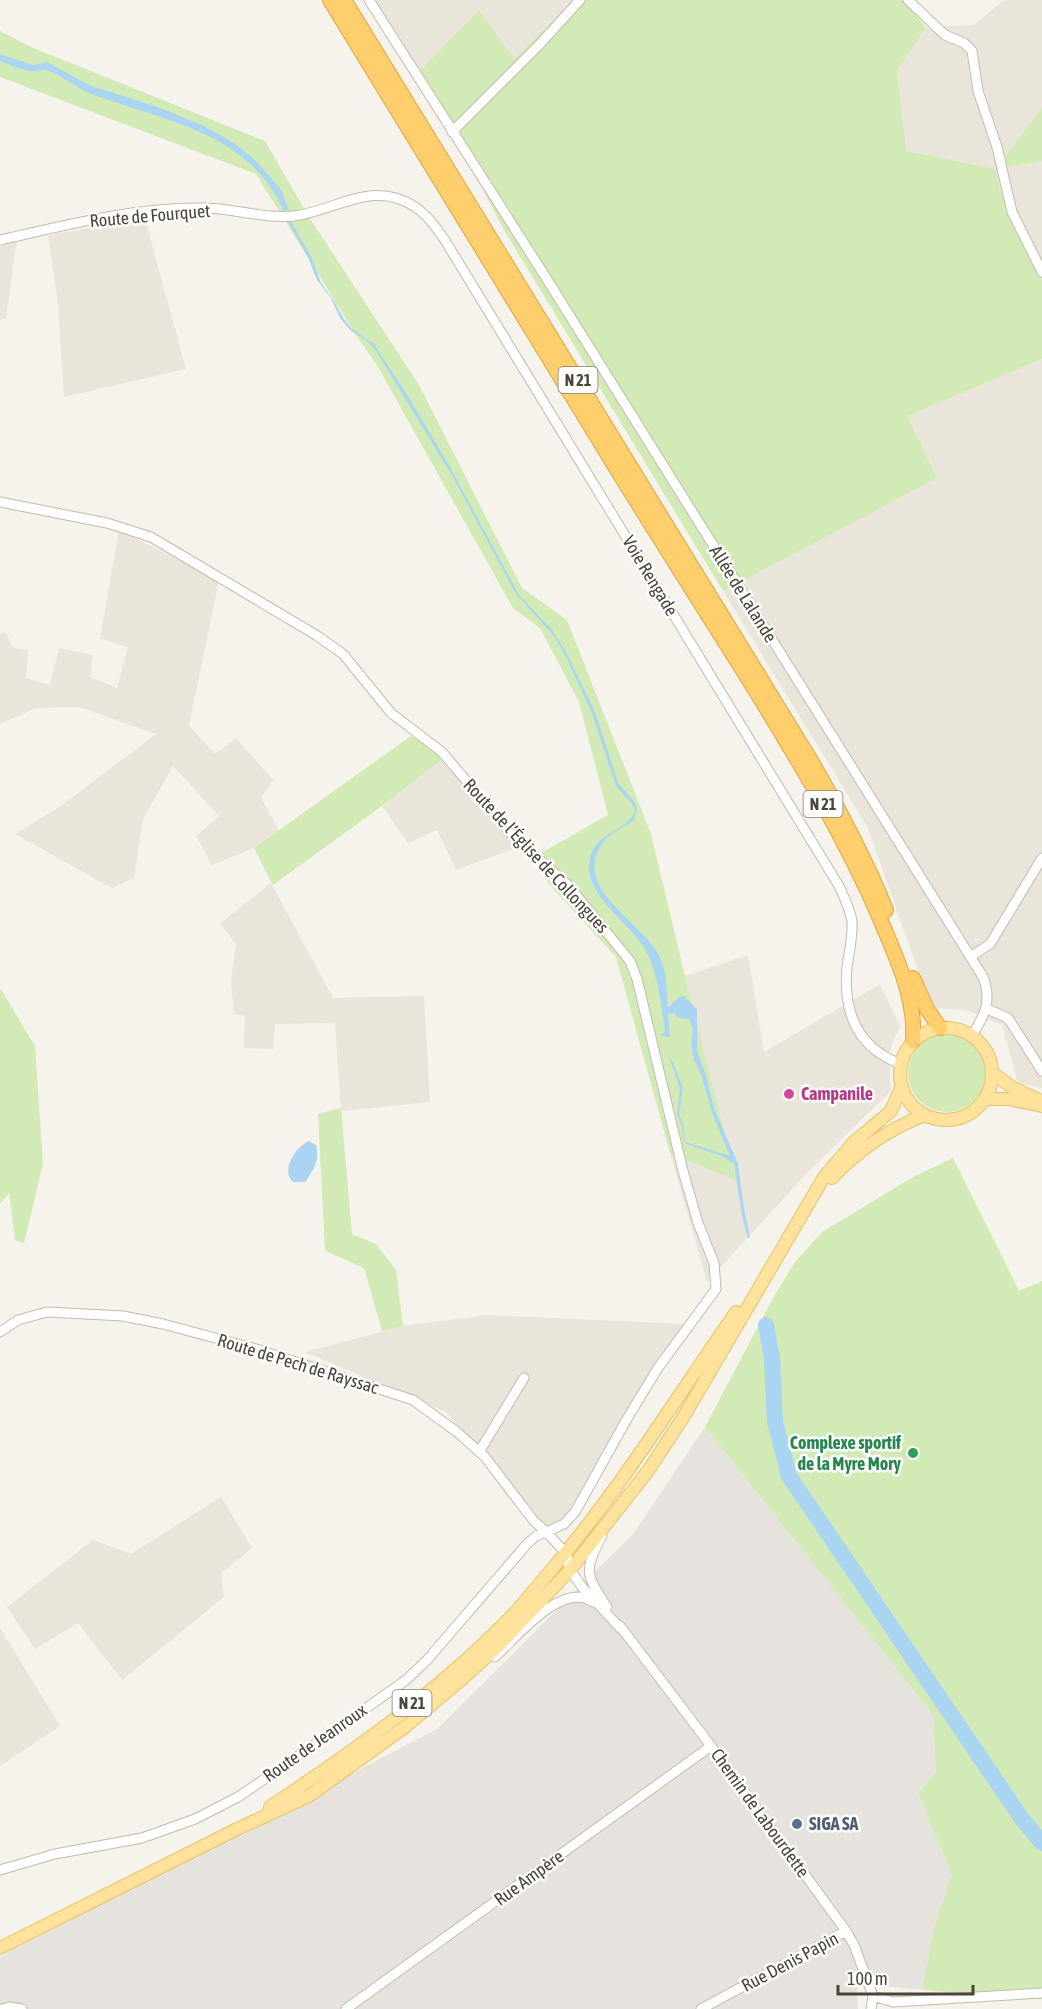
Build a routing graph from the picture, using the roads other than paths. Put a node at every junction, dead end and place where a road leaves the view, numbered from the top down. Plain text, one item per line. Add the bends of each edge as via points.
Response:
1 (330, 0) edge
2 (344, 0) edge
3 (369, 0) edge
4 (580, 0) edge
5 (908, 0) edge
6 (452, 132) junction
7 (371, 195) joint
8 (0, 240) edge
9 (1042, 272) edge
10 (0, 502) edge
11 (1042, 858) edge
12 (970, 957) junction
13 (987, 1008) junction
14 (940, 1028) junction
15 (972, 1035) junction
16 (914, 1041) junction
17 (901, 1064) junction
18 (1042, 1071) edge
19 (993, 1073) junction
20 (902, 1086) junction
21 (985, 1099) junction
22 (1040, 1105) edge
23 (925, 1115) junction
24 (805, 1208) junction
25 (775, 1257) junction
26 (716, 1289) joint
27 (0, 1332) edge
28 (524, 1378) dead end
29 (479, 1452) junction
30 (614, 1516) junction
31 (546, 1532) junction
32 (566, 1553) junction
33 (570, 1570) junction
34 (622, 1630) junction
35 (439, 1700) junction
36 (711, 1746) junction
37 (237, 1829) junction
38 (0, 1870) edge
39 (846, 1931) junction
40 (0, 1948) edge
41 (1042, 1993) edge
42 (873, 1996) junction
43 (2, 2009) edge
44 (22, 2009) edge
45 (346, 2009) edge
46 (701, 2009) edge
47 (871, 2009) edge

1 - 16 highway, N 21 via 822,801 856,865 901,969 915,1021
2 - 14 highway, N 21 via 832,796 867,866 920,996
3 - 6 street, Allée de Lalande
4 - 6 street
5 - 9 street via 945,35 964,42 972,51 978,91 997,147 1012,212
6 - 12 street, Allée de Lalande
7 - 8 street, Route de Fourquet via 284,217 204,208 106,216
7 - 17 street, Voie Rengade via 410,203 428,218 446,242 839,886 852,919 847,1005 866,1042
10 - 26 street, Route de l’Église de Collongues via 107,523 152,537 316,635 343,654 391,713 442,752 513,836 568,885 630,961 637,979 683,1171 714,1263
11 - 12 street via 990,944
12 - 13 street, Allée de Lalande via 987,987
13 - 15 street
13 - 18 street via 1008,1018
14 - 15 main road
14 - 16 main road
15 - 19 main road via 986,1050
16 - 17 main road
17 - 20 main road
19 - 21 main road
19 - 22 main road
20 - 23 main road via 907,1098
20 - 24 main road, N 21 via 891,1111 838,1159
21 - 22 main road
21 - 23 main road via 967,1115 953,1119
23 - 24 main road, N 21 via 872,1143 845,1164
24 - 25 main road, N 21
25 - 30 main road, N 21 via 684,1416
25 - 32 main road, N 21 via 619,1484
26 - 31 street, Route de Jeanroux via 658,1368 575,1512 564,1524
27 - 29 street, Route de Pech de Rayssac via 18,1320 47,1312 99,1313 163,1324 256,1349 413,1400
28 - 29 street
29 - 31 street, Route de Pech de Rayssac
30 - 33 main road, N 21
30 - 34 street via 593,1553 589,1570 591,1583
31 - 32 street
31 - 38 street, Route de Jeanroux via 527,1544 406,1680 238,1797 195,1819 150,1835 55,1854
32 - 33 street
32 - 37 main road, N 21 via 476,1651 382,1728
33 - 34 street
33 - 35 main road, N 21 via 498,1646
34 - 35 street via 588,1599 581,1596 560,1600 457,1690
34 - 36 street, Chemin de Labourdette
35 - 37 main road, N 21 via 309,1796
36 - 39 street, Chemin de Labourdette
36 - 45 street, Rue Ampère
37 - 40 main road, N 21
39 - 42 street, Chemin de Labourdette
39 - 46 street, Rue Denis Papin
41 - 42 street via 893,2002
42 - 47 street, Chemin de Labourdette
43 - 44 street

